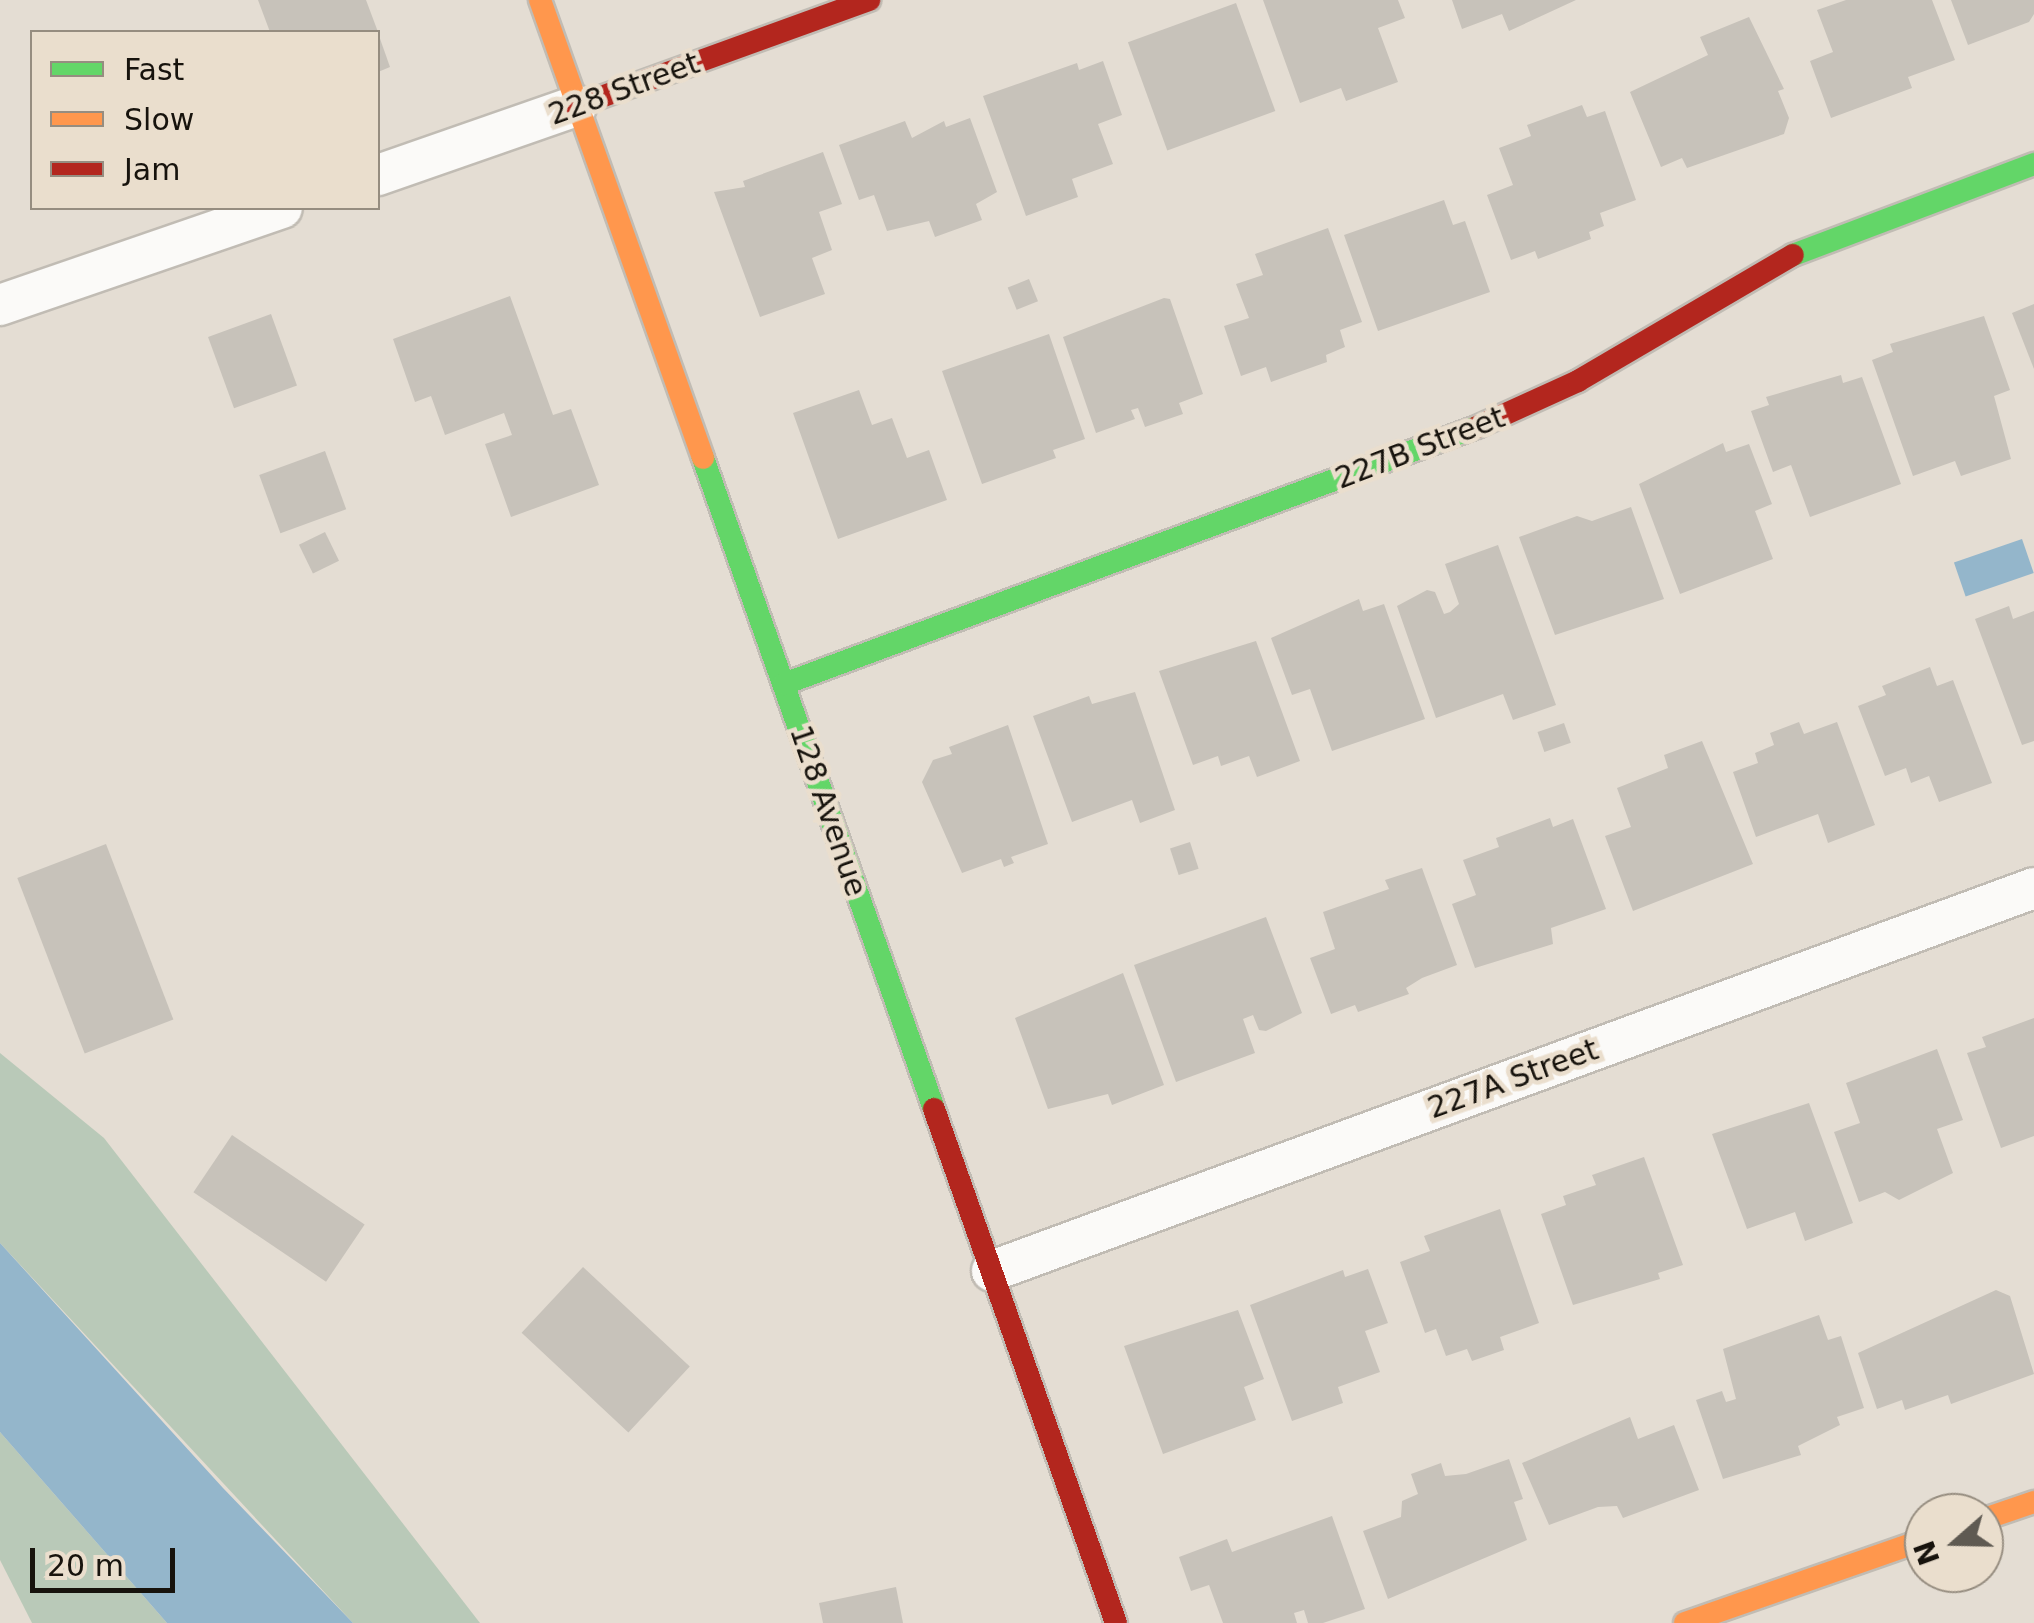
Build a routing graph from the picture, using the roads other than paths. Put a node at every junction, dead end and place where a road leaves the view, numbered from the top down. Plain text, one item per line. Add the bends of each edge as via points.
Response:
1 (540, 0) edge
2 (869, 0) edge
3 (576, 106) junction
4 (2034, 164) edge
5 (380, 173) edge
6 (276, 210) edge
7 (0, 305) edge
8 (784, 684) junction
9 (2034, 888) edge
10 (992, 1271) junction
11 (2034, 1502) edge
12 (2004, 1512) edge
13 (1904, 1547) edge
14 (1116, 1623) edge
15 (1685, 1623) edge

1 - 3 street, 128 Avenue
2 - 3 street, 228 Street
3 - 5 street, 228 Street
3 - 8 street, 128 Avenue
4 - 8 street, 227B Street via 1787,257 1578,381 1494,421
6 - 7 street
8 - 10 street, 128 Avenue
9 - 10 street, 227A Street
10 - 14 street, 128 Avenue
11 - 12 street
13 - 15 street

